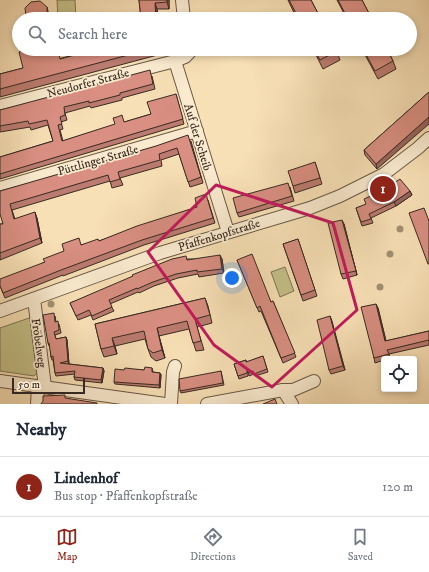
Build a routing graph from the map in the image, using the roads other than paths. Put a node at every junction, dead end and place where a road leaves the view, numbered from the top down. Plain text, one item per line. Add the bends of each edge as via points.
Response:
1 (182, 0) edge
2 (183, 12) edge
3 (187, 56) edge
4 (175, 61) junction
5 (0, 106) edge
6 (197, 131) junction
7 (428, 139) edge
8 (0, 188) edge
9 (228, 232) junction
10 (34, 299) junction
11 (0, 311) edge
12 (175, 366) dead end
13 (0, 381) edge
14 (314, 381) dead end
15 (41, 386) junction
16 (283, 390) junction
17 (37, 404) edge
18 (165, 404) edge
19 (171, 404) edge
20 (207, 404) edge
21 (292, 404) edge

1 - 2 street
3 - 4 street
4 - 5 street, Neudorfer Straße
4 - 6 street, Auf der Scheib
6 - 8 street, Püttlinger Straße
6 - 9 street, Auf der Scheib
7 - 9 street, Pfaffenkopfstraße via 384,174 340,196 310,208
9 - 10 street, Pfaffenkopfstraße via 160,252
10 - 11 street, Pfaffenkopfstraße
10 - 15 street, Fröbelweg
12 - 19 street
13 - 15 street
14 - 16 street via 293,390
15 - 17 street, Fröbelweg
15 - 18 street
16 - 20 street
16 - 21 street

